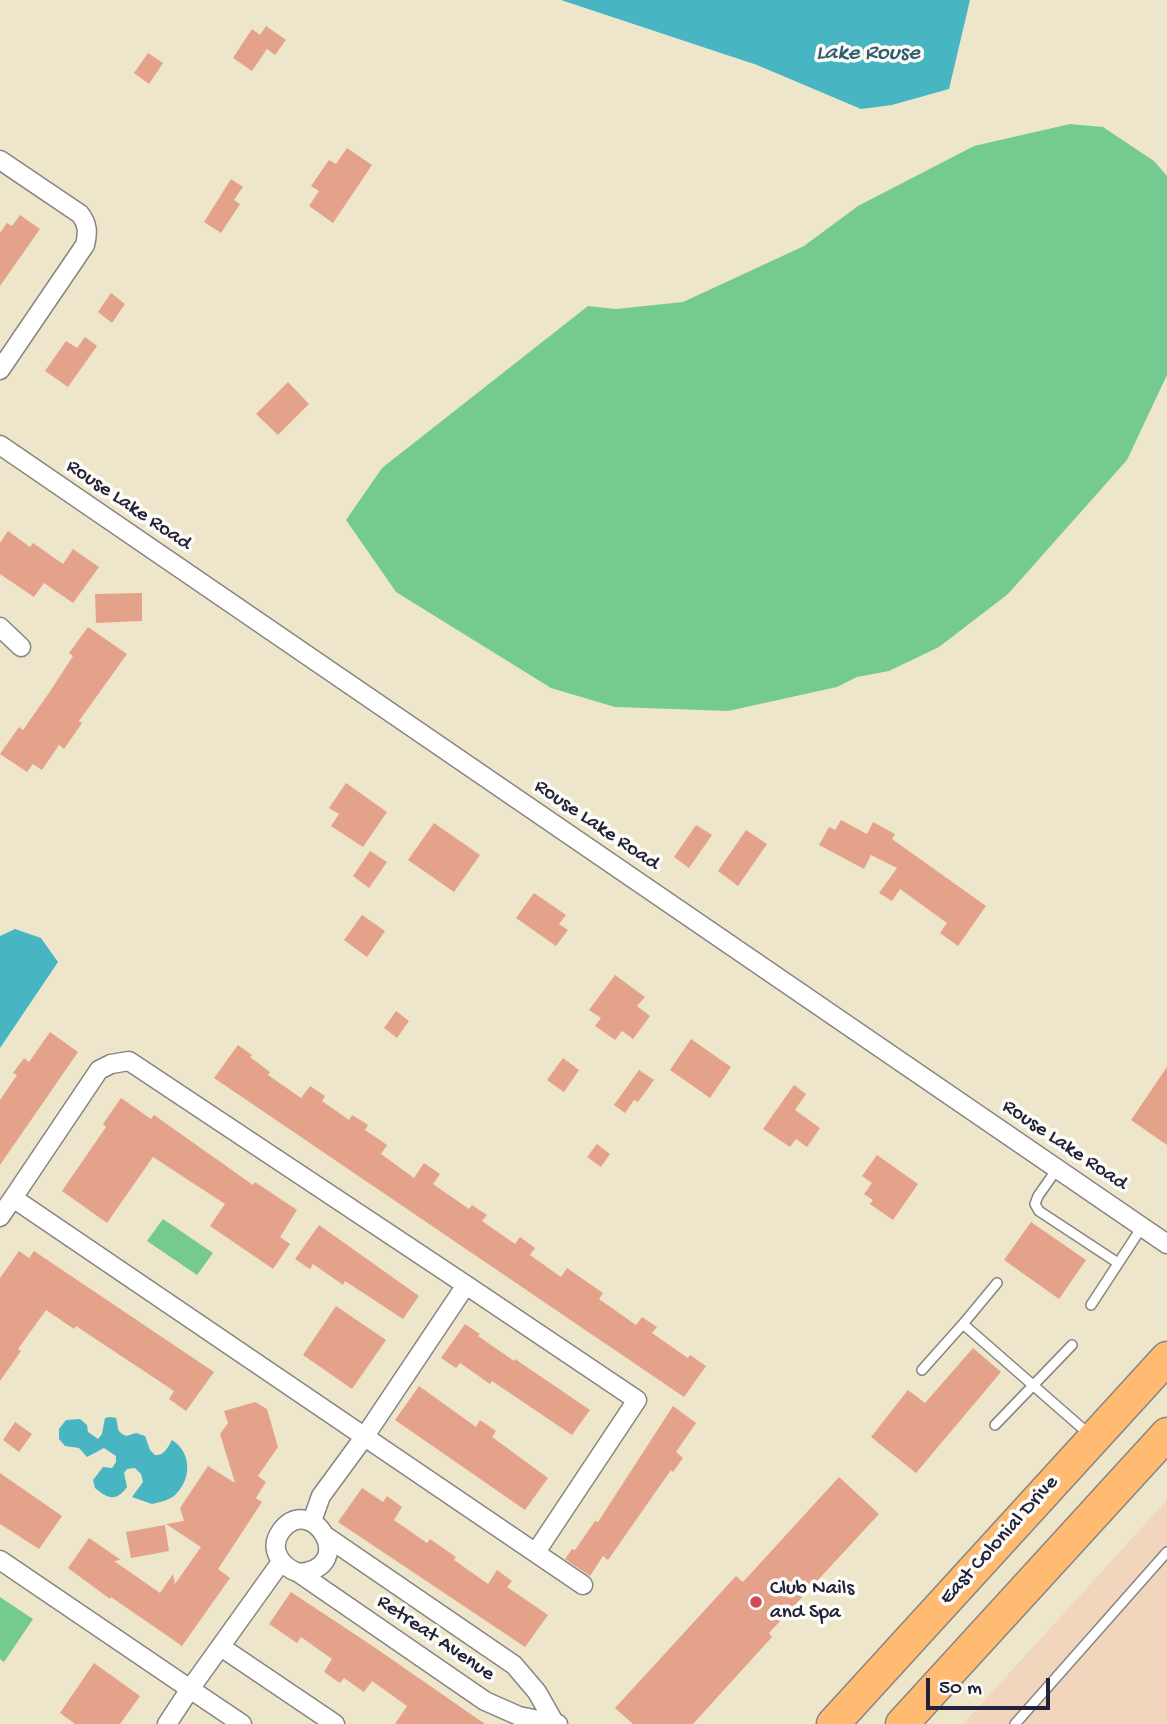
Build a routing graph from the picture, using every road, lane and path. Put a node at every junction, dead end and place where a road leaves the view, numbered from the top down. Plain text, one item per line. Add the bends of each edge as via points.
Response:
1 (0, 160) edge
2 (0, 370) edge
3 (0, 445) edge
4 (0, 627) edge
5 (22, 647) dead end
6 (1056, 1169) junction
7 (13, 1198) junction
8 (0, 1217) edge
9 (1142, 1227) junction
10 (1167, 1244) edge
11 (1118, 1263) junction
12 (997, 1283) dead end
13 (466, 1285) junction
14 (1091, 1305) dead end
15 (963, 1324) junction
16 (1072, 1345) dead end
17 (1167, 1358) edge
18 (922, 1370) dead end
19 (1034, 1385) junction
20 (995, 1425) dead end
21 (1167, 1434) edge
22 (365, 1436) junction
23 (1093, 1439) junction
24 (312, 1521) junction
25 (327, 1537) junction
26 (536, 1552) junction
27 (1167, 1552) edge
28 (0, 1560) edge
29 (281, 1562) junction
30 (299, 1573) junction
31 (583, 1585) dead end
32 (221, 1647) junction
33 (190, 1689) junction
34 (556, 1723) edge
35 (167, 1724) edge
36 (242, 1724) edge
37 (335, 1724) edge
38 (833, 1724) edge
39 (902, 1724) edge
40 (1015, 1724) edge

1 - 2 street via 80,214 87,235 85,245
3 - 6 street, Rouse Lake Road
4 - 5 street
6 - 9 street, Rouse Lake Road
6 - 11 lane via 1038,1196 1035,1204 1039,1211
7 - 8 street
7 - 13 street via 99,1070 129,1061
7 - 22 street
9 - 10 street, Rouse Lake Road
9 - 11 lane
11 - 14 lane
12 - 15 lane
13 - 22 street
13 - 26 street via 637,1400
15 - 18 lane
15 - 19 lane
16 - 19 lane
17 - 23 highway, East Colonial Drive
19 - 20 lane
19 - 23 lane
21 - 39 highway
22 - 24 street via 321,1496
22 - 26 street
23 - 38 highway, East Colonial Drive
24 - 25 street
24 - 29 street via 296,1521 280,1532 276,1542
25 - 30 street via 326,1558 319,1567
25 - 34 street, Retreat Avenue via 514,1665
26 - 31 street
27 - 40 lane
28 - 33 street
29 - 30 street
29 - 32 street
30 - 34 street, Retreat Avenue via 485,1701 519,1716
32 - 33 street
32 - 37 street
33 - 35 street
33 - 36 street

